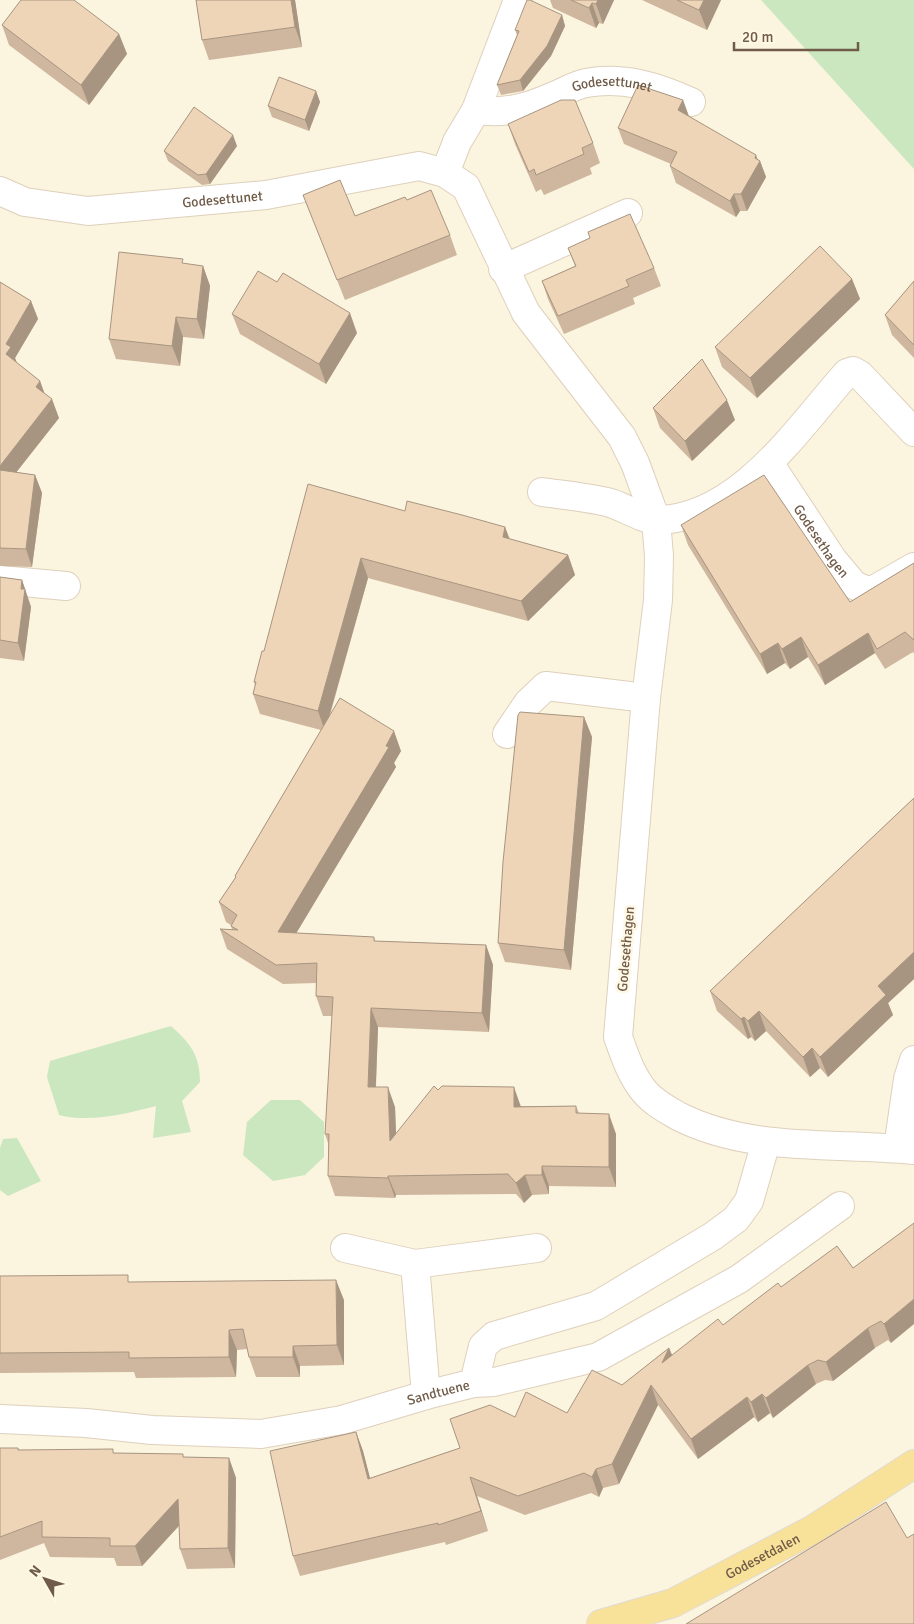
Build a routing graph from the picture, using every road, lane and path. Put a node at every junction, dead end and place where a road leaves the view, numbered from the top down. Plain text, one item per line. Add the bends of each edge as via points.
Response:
1 (518, 0) edge
2 (691, 102) dead end
3 (476, 110) junction
4 (445, 172) junction
5 (0, 191) edge
6 (628, 213) edge
7 (503, 268) junction
8 (605, 414) joint
9 (914, 432) edge
10 (770, 463) junction
11 (542, 492) dead end
12 (656, 520) junction
13 (914, 566) edge
14 (0, 580) edge
15 (66, 586) dead end
16 (646, 698) junction
17 (507, 734) dead end
18 (914, 1060) edge
19 (766, 1142) junction
20 (906, 1149) edge
21 (840, 1206) dead end
22 (345, 1248) dead end
23 (537, 1248) dead end
24 (415, 1264) junction
25 (474, 1383) junction
26 (426, 1395) junction
27 (0, 1419) edge
28 (914, 1464) edge
29 (601, 1624) edge

1 - 3 street
2 - 3 street, Godesettunet via 635,81 586,83 517,110
3 - 4 street via 457,142
4 - 5 street, Godesettunet via 419,166 266,196 88,211 25,202
4 - 7 street, Godesettunet via 466,188
6 - 7 street
7 - 8 street, Godesettunet via 526,313
8 - 12 street, Godesethagen via 635,463
9 - 10 street via 853,371 847,373
10 - 12 street via 717,502 689,514
10 - 13 street, Godesethagen via 833,560 854,585 870,592
11 - 12 street via 608,502
12 - 16 street, Godesethagen via 658,600
14 - 15 street
16 - 17 street via 546,686 528,703
16 - 19 street, Godesethagen via 618,1037 632,1074 645,1093 663,1108 696,1125
18 - 20 street via 908,1079
19 - 20 street, Godesethagen
19 - 25 street, Sandtuene via 749,1201 736,1219 596,1306 494,1336 483,1346
21 - 25 street via 738,1279 598,1357 494,1382
22 - 24 street
23 - 24 street
24 - 26 street
25 - 26 street, Sandtuene
26 - 27 street, Sandtuene via 342,1420 261,1434
28 - 29 main road, Godesetdalen via 812,1530 673,1603

